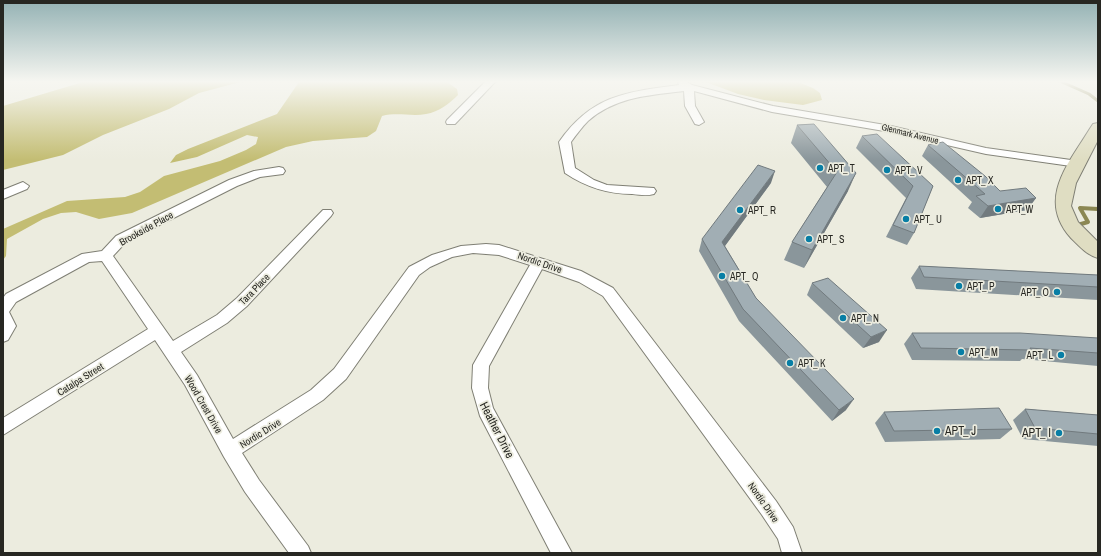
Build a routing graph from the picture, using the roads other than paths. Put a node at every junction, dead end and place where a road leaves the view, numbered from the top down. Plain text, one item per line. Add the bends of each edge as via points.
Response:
1 (465, 108) edge
2 (599, 108) edge
3 (691, 108) edge
4 (768, 108) edge
5 (451, 122) dead end
6 (699, 122) dead end
7 (1098, 127) edge
8 (1078, 164) junction
9 (278, 171) dead end
10 (23, 186) dead end
11 (650, 191) dead end
12 (3, 195) edge
13 (327, 213) dead end
14 (1098, 252) edge
15 (106, 256) junction
16 (538, 263) junction
17 (3, 308) edge
18 (3, 315) edge
19 (157, 331) junction
20 (3, 336) edge
21 (170, 351) junction
22 (3, 427) edge
23 (230, 451) junction
24 (300, 553) edge
25 (562, 553) edge
26 (792, 553) edge

1 - 5 street
2 - 11 street, Glenmark Avenue via 584,118 565,142 569,170 585,181 608,190
3 - 6 street
4 - 8 street, Glenmark Avenue via 891,129 979,150
7 - 8 street
8 - 14 street via 1062,197 1064,214 1079,235
9 - 15 street, Brookside Place via 258,174 227,186 121,239
10 - 12 street
13 - 21 street, Tara Place via 242,302 222,319
15 - 17 street via 87,257 77,262 11,298
15 - 19 street, Wood Crest Drive
16 - 23 street, Nordic Drive via 513,253 493,249 448,253 428,261 403,285 340,374 317,395
16 - 25 street, Heather Drive via 481,365 478,383 480,399
16 - 26 street, Nordic Drive via 581,276 608,292 769,508 786,534
18 - 20 street via 8,326
19 - 21 street, Wood Crest Drive
19 - 22 street, Catalpa Street
21 - 23 street, Wood Crest Drive via 191,380
23 - 24 street, Wood Crest Drive

